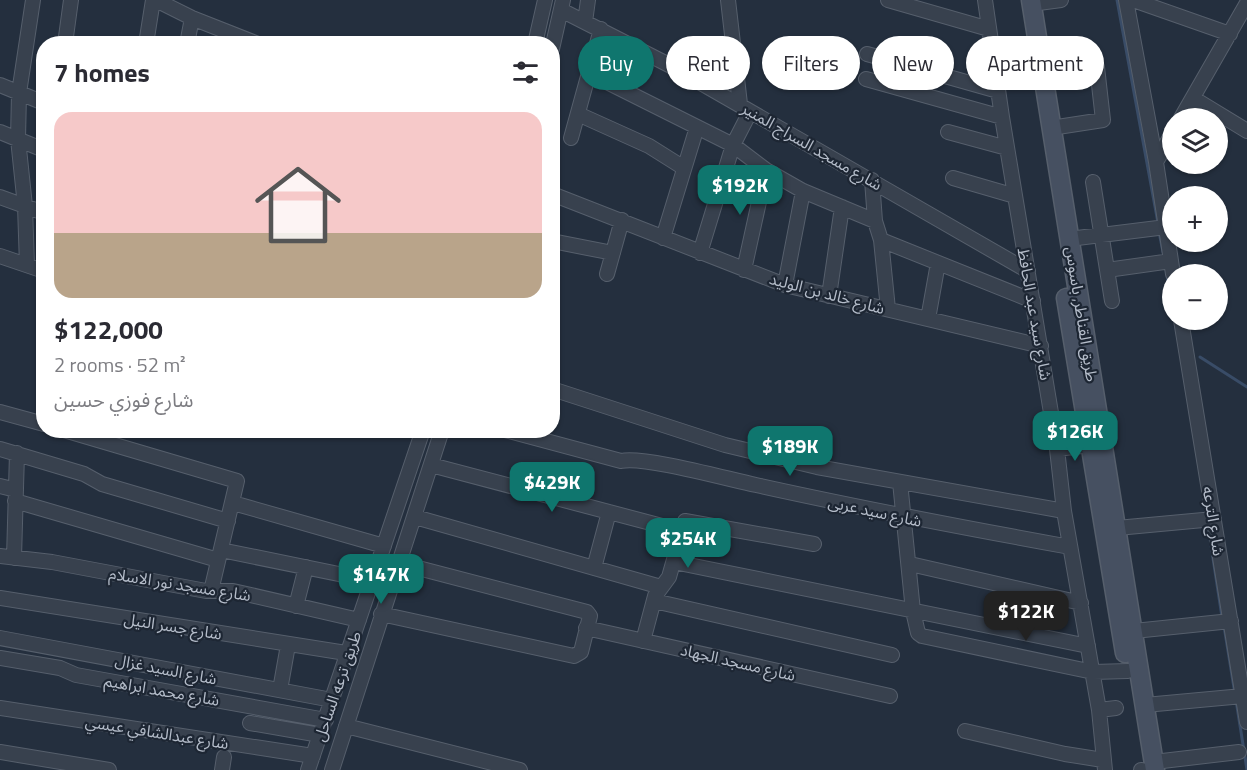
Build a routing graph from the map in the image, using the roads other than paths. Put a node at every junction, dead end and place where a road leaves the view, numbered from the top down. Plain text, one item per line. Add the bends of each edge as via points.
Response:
1 (33, 0) edge
2 (71, 0) edge
3 (155, 0) edge
4 (545, 0) edge
5 (588, 0) edge
6 (728, 0) edge
7 (888, 0) edge
8 (985, 0) edge
9 (1061, 0) edge
10 (1126, 0) edge
11 (1133, 0) edge
12 (1027, 1) edge
13 (1247, 3) edge
14 (562, 5) edge
15 (192, 18) junction
16 (585, 22) junction
17 (1242, 24) edge
18 (601, 30) junction
19 (989, 30) junction
20 (1230, 34) junction
21 (66, 36) edge
22 (148, 36) edge
23 (189, 36) edge
24 (227, 36) edge
25 (537, 36) edge
26 (555, 36) edge
27 (599, 36) edge
28 (1034, 36) edge
29 (867, 54) dead end
30 (866, 79) dead end
31 (0, 85) edge
32 (584, 90) edge
33 (623, 90) edge
34 (1044, 90) edge
35 (1100, 90) edge
36 (998, 91) junction
37 (19, 93) junction
38 (1193, 98) junction
39 (36, 100) edge
40 (745, 108) junction
41 (1187, 108) edge
42 (578, 114) junction
43 (1002, 117) junction
44 (697, 127) junction
45 (1051, 128) junction
46 (1247, 131) edge
47 (0, 132) edge
48 (948, 132) dead end
49 (571, 138) dead end
50 (18, 139) junction
51 (734, 145) junction
52 (36, 147) edge
53 (1006, 148) junction
54 (1162, 151) edge
55 (1156, 162) junction
56 (684, 168) junction
57 (766, 170) junction
58 (953, 178) dead end
59 (872, 180) junction
60 (1093, 182) dead end
61 (803, 191) junction
62 (1015, 196) junction
63 (0, 197) edge
64 (560, 197) edge
65 (1162, 201) edge
66 (25, 206) junction
67 (842, 207) junction
68 (36, 210) edge
69 (622, 220) junction
70 (875, 221) junction
71 (1162, 227) edge
72 (1101, 235) junction
73 (663, 238) junction
74 (1069, 239) junction
75 (881, 240) junction
76 (560, 243) edge
77 (613, 253) junction
78 (700, 253) junction
79 (0, 256) edge
80 (938, 263) junction
81 (27, 265) junction
82 (36, 268) edge
83 (1162, 268) edge
84 (744, 270) junction
85 (1107, 270) junction
86 (1028, 271) junction
87 (607, 273) dead end
88 (785, 285) junction
89 (830, 296) junction
90 (1033, 301) junction
91 (1112, 301) dead end
92 (888, 309) junction
93 (928, 319) junction
94 (1183, 330) edge
95 (1041, 346) junction
96 (560, 392) edge
97 (0, 412) edge
98 (36, 422) edge
99 (92, 438) edge
100 (420, 438) edge
101 (439, 438) edge
102 (535, 438) edge
103 (1090, 445) junction
104 (0, 449) edge
105 (1057, 449) junction
106 (17, 453) junction
107 (431, 465) junction
108 (900, 482) junction
109 (0, 486) edge
110 (16, 496) junction
111 (232, 503) junction
112 (1064, 511) junction
113 (609, 512) junction
114 (415, 517) junction
115 (904, 518) junction
116 (0, 519) edge
117 (1214, 519) junction
118 (228, 521) junction
119 (15, 522) junction
120 (1117, 528) junction
121 (681, 531) junction
122 (814, 544) dead end
123 (384, 546) junction
124 (1070, 547) junction
125 (220, 555) junction
126 (7, 557) edge
127 (674, 562) junction
128 (399, 563) junction
129 (910, 564) junction
130 (306, 567) junction
131 (594, 568) junction
132 (373, 581) junction
133 (661, 587) junction
134 (211, 591) junction
135 (0, 598) edge
136 (654, 601) junction
137 (1081, 603) junction
138 (296, 606) junction
139 (914, 611) junction
140 (381, 614) junction
141 (359, 620) junction
142 (1231, 621) junction
143 (586, 627) junction
144 (1134, 631) junction
145 (0, 638) edge
146 (643, 641) junction
147 (288, 645) junction
148 (1088, 646) junction
149 (346, 653) junction
150 (892, 655) dead end
151 (0, 658) edge
152 (1128, 671) junction
153 (1093, 672) junction
154 (280, 690) junction
155 (890, 696) dead end
156 (1243, 696) junction
157 (332, 700) junction
158 (1145, 705) junction
159 (0, 708) edge
160 (1116, 708) dead end
161 (1099, 710) junction
162 (326, 720) junction
163 (1247, 722) edge
164 (250, 723) dead end
165 (346, 726) junction
166 (965, 731) dead end
167 (320, 735) junction
168 (0, 752) edge
169 (1239, 752) dead end
170 (313, 756) junction
171 (1104, 765) edge
172 (1147, 768) edge
173 (109, 770) edge
174 (308, 770) edge
175 (332, 770) edge
176 (520, 770) edge

1 - 37 street
2 - 21 street
3 - 15 street
3 - 22 street
4 - 25 street
5 - 16 street
6 - 40 street
7 - 19 street
8 - 19 street, شارع سيد عبد الحافظ
9 - 12 street
10 - 55 street
11 - 20 street
12 - 28 main road, طريق القناطر, باسوس
12 - 103 main road, طريق القناطر, باسوس
13 - 17 street
14 - 16 street, شارع مسجد السراج المنير
14 - 26 street
15 - 23 street
15 - 24 street
16 - 18 street, شارع مسجد السراج المنير
17 - 20 street
18 - 27 street
18 - 40 street, شارع مسجد السراج المنير
19 - 36 street, شارع سيد عبد الحافظ
20 - 38 street
29 - 36 street
30 - 43 street
31 - 37 street
32 - 42 street
33 - 44 street
34 - 45 main road, طريق القناطر, باسوس
35 - 45 street via 1103,120
36 - 43 street, شارع سيد عبد الحافظ
37 - 39 street
37 - 50 street
38 - 41 street
38 - 46 street
40 - 51 street
40 - 59 street, شارع مسجد السراج المنير
42 - 49 street
42 - 56 street via 649,146
43 - 53 street, شارع سيد عبد الحافظ
44 - 51 street
44 - 56 street
45 - 74 main road, طريق القناطر, باسوس
47 - 50 street
48 - 53 street
50 - 52 street
50 - 66 street
51 - 57 street
51 - 78 street
53 - 62 street, شارع سيد عبد الحافظ
54 - 55 street
55 - 65 street
56 - 73 street
57 - 61 street
57 - 84 street
58 - 62 street
59 - 70 street
59 - 86 street, شارع مسجد السراج المنير
60 - 72 street
61 - 67 street
61 - 88 street
62 - 86 street, شارع سيد عبد الحافظ
63 - 66 street
64 - 69 street, شارع خالد بن الوليد
66 - 68 street
66 - 81 street
67 - 70 street
67 - 89 street
69 - 73 street, شارع خالد بن الوليد
69 - 77 street
70 - 75 street
71 - 72 street
72 - 74 street
72 - 85 street
73 - 78 street, شارع خالد بن الوليد
74 - 120 main road, طريق القناطر, باسوس
75 - 80 street
75 - 92 street
76 - 77 street
77 - 87 street
78 - 84 street, شارع خالد بن الوليد
79 - 81 street
80 - 90 street
80 - 93 street
81 - 82 street
83 - 85 street
84 - 88 street, شارع خالد بن الوليد
85 - 91 street
86 - 90 street, شارع سيد عبد الحافظ
88 - 89 street, شارع خالد بن الوليد
89 - 92 street, شارع خالد بن الوليد
90 - 95 street, شارع سيد عبد الحافظ
92 - 93 street, شارع خالد بن الوليد
93 - 95 street, شارع خالد بن الوليد
94 - 117 street, شارع الترعه
95 - 105 street, شارع سيد عبد الحافظ
96 - 108 street via 725,445
97 - 98 street
99 - 111 street via 237,480
100 - 123 street, طريق ترعه الساحل
101 - 107 street, طريق ترعه الساحل
102 - 115 street, شارع سيد عربى via 621,461 669,466
103 - 105 street
103 - 152 main road, طريق القناطر, باسوس
104 - 106 street
105 - 112 street, شارع سيد عبد الحافظ
106 - 110 street
106 - 118 street via 84,474 102,484
107 - 113 street
107 - 114 street, طريق ترعه الساحل
108 - 112 street
108 - 115 street
109 - 110 street
110 - 119 street
110 - 125 street
111 - 118 street
111 - 123 street
112 - 124 street, شارع سيد عبد الحافظ
113 - 121 street
113 - 131 street
114 - 128 street, طريق ترعه الساحل
114 - 131 street
115 - 124 street, شارع سيد عربى
115 - 129 street
116 - 119 street
117 - 120 street
117 - 142 street, شارع الترعه
118 - 125 street
119 - 126 street
120 - 144 main road, طريق القناطر, باسوس
121 - 122 street via 687,519
121 - 127 street
123 - 132 street, طريق ترعه الساحل
124 - 137 street, شارع سيد عبد الحافظ
125 - 130 street
125 - 134 street
126 - 134 street, شارع مسجد نور الاسلام
127 - 133 street via 668,581
127 - 139 street
128 - 140 street, طريق ترعه الساحل
128 - 143 street via 587,612 590,616
129 - 137 street
129 - 139 street
130 - 132 street
130 - 138 street
131 - 133 street
132 - 141 street, طريق ترعه الساحل
133 - 136 street
134 - 138 street, شارع مسجد نور الاسلام via 233,591
135 - 147 street, شارع جسر النيل
136 - 146 street
136 - 150 street
137 - 148 street, شارع سيد عبد الحافظ
138 - 141 street, شارع مسجد نور الاسلام
139 - 148 street
139 - 153 street via 922,636
140 - 143 street via 574,656 581,652
140 - 165 street, طريق ترعه الساحل
141 - 149 street, طريق ترعه الساحل
142 - 144 street
142 - 156 street, شارع الترعه
143 - 146 street, شارع مسجد الجهاد
144 - 158 main road, طريق القناطر, باسوس
145 - 154 street, شارع السيد غزال
146 - 155 street, شارع مسجد الجهاد
147 - 149 street, شارع جسر النيل
147 - 154 street
148 - 153 street, شارع سيد عبد الحافظ
149 - 157 street, طريق ترعه الساحل
151 - 162 street, شارع محمد ابراهيم
152 - 153 street
152 - 172 main road, طريق القناطر, باسوس
153 - 161 street, شارع سيد عبد الحافظ
154 - 157 street, شارع السيد غزال
156 - 158 street
156 - 163 street, شارع الترعه
157 - 162 street, طريق ترعه الساحل
158 - 172 main road, طريق القناطر, باسوس
159 - 170 street, شارع عبدالشافي عيسي
160 - 161 street
161 - 171 street, شارع سيد عبد الحافظ
162 - 167 street, طريق ترعه الساحل
164 - 167 street
165 - 175 street, طريق ترعه الساحل
165 - 176 street
166 - 171 street
167 - 170 street, طريق ترعه الساحل
168 - 173 street
169 - 172 street
170 - 174 street, طريق ترعه الساحل

